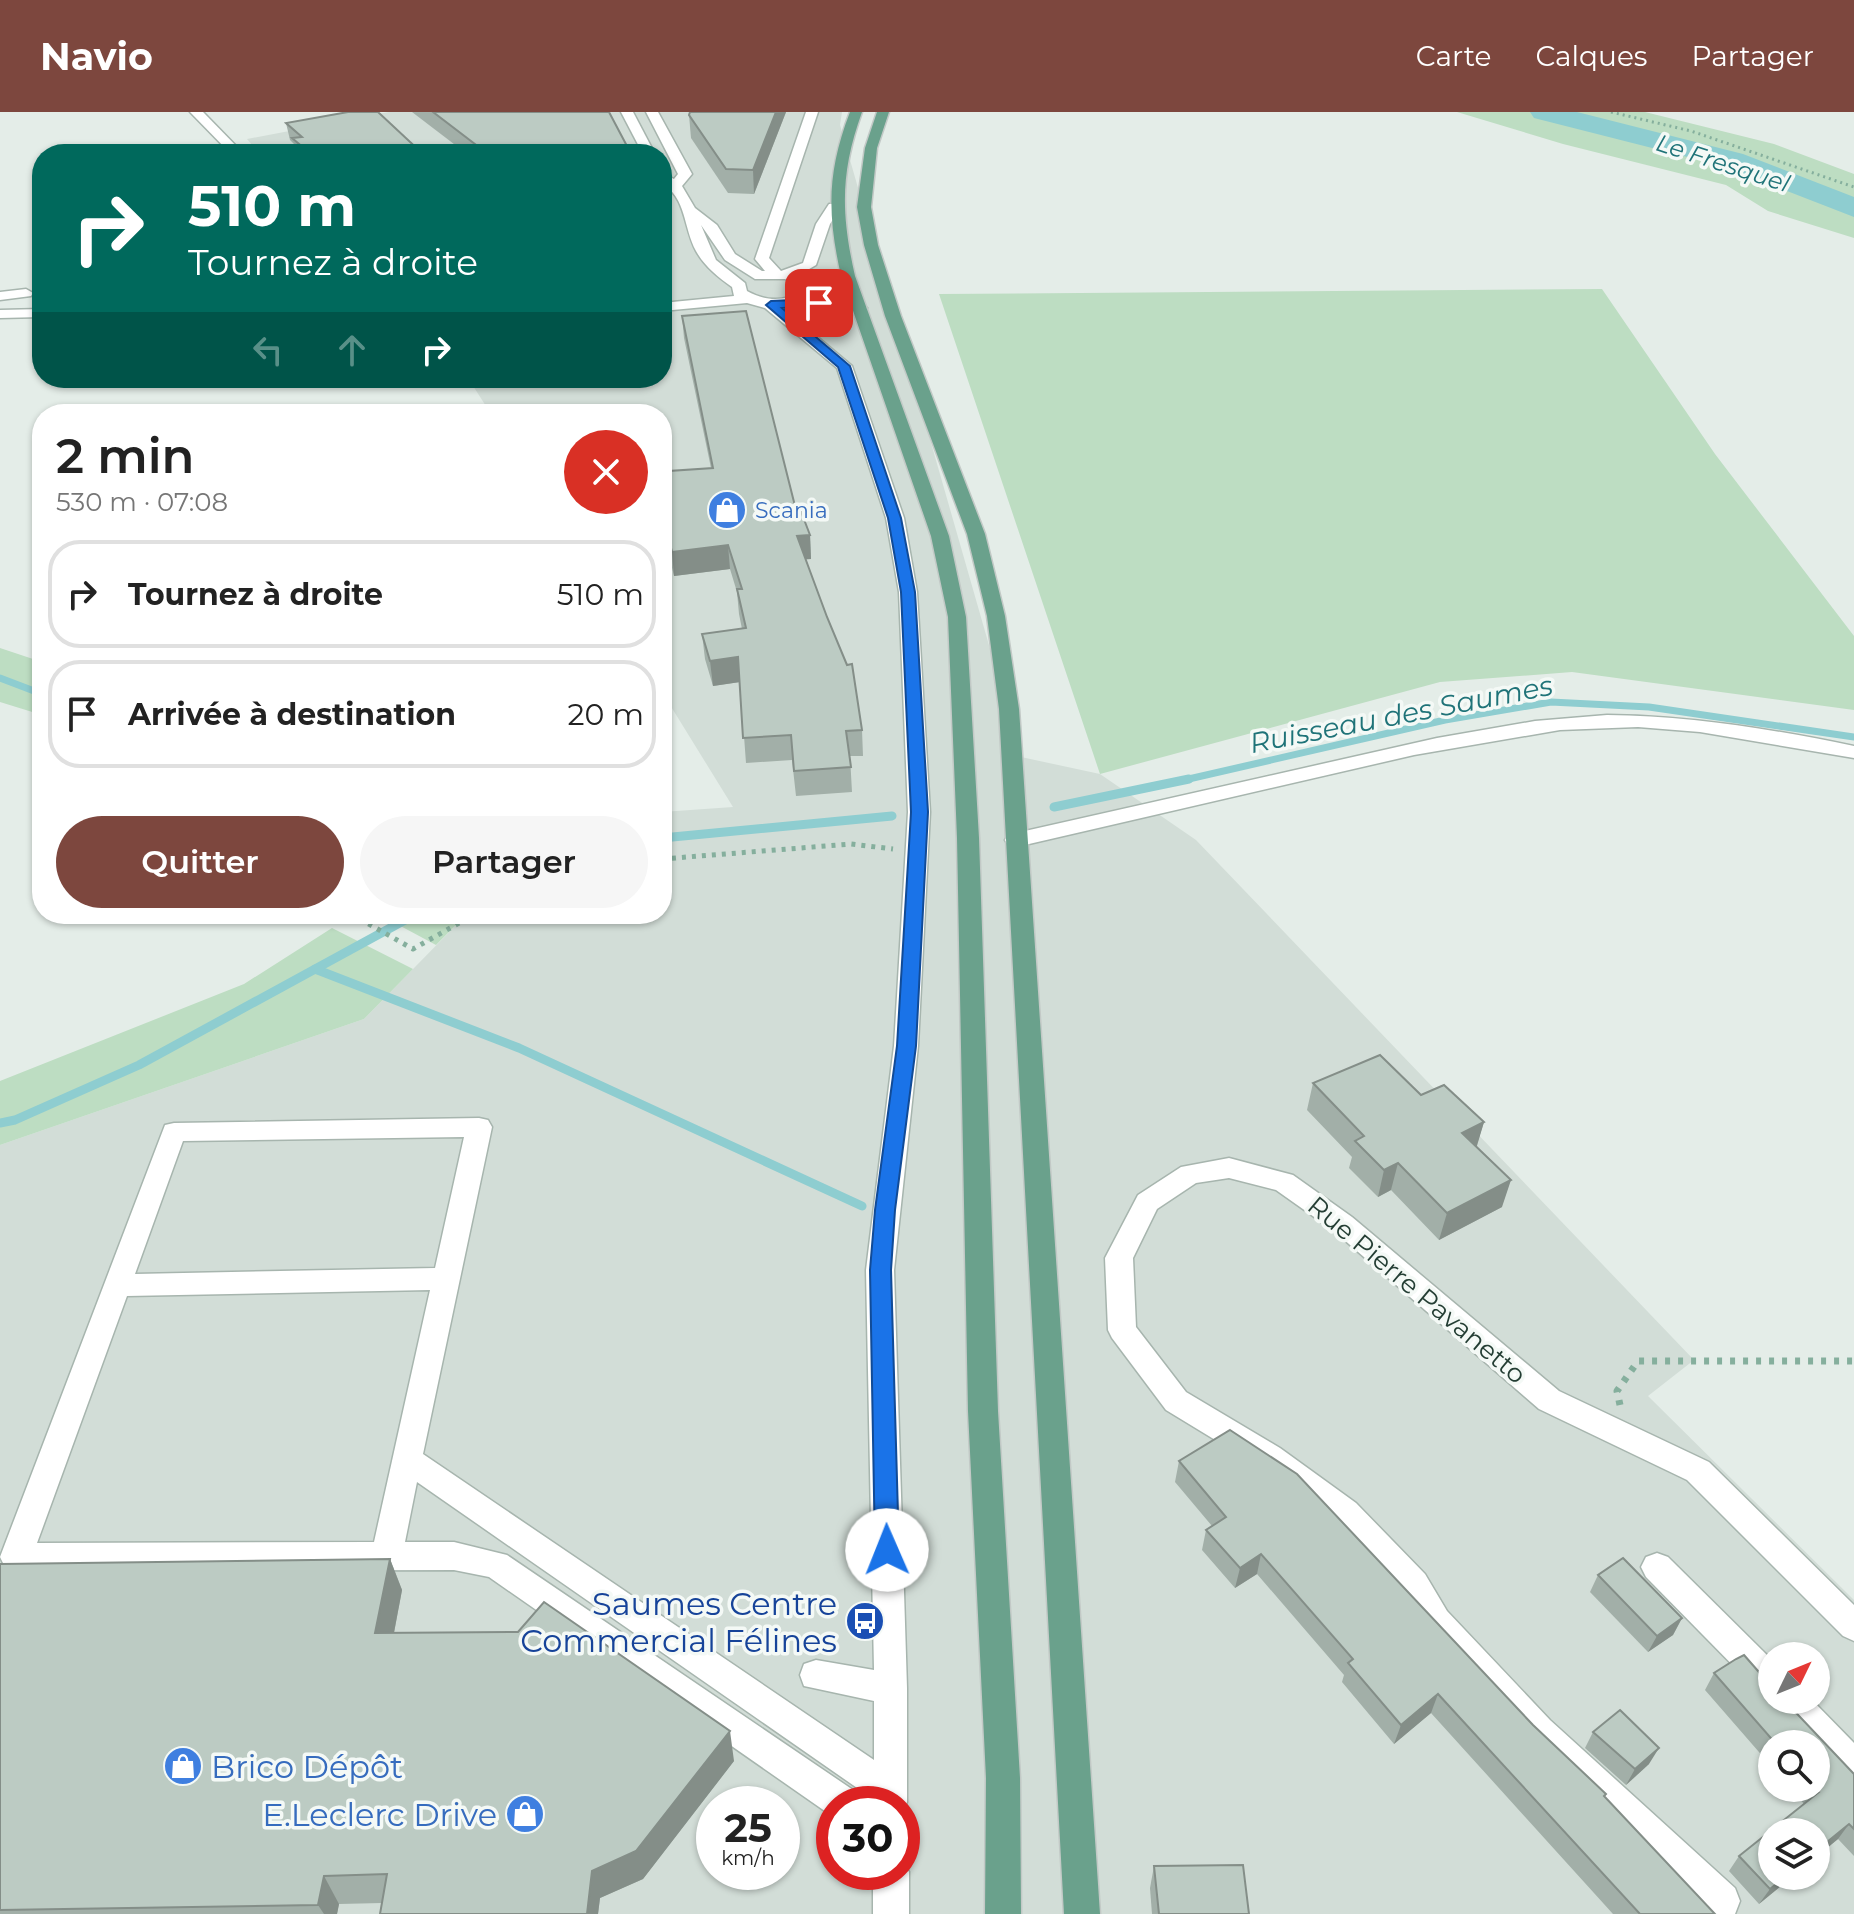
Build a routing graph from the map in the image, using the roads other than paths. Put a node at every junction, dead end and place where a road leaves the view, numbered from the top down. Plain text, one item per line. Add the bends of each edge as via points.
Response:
1 (196, 112) edge
2 (627, 112) edge
3 (652, 112) edge
4 (812, 112) edge
5 (856, 112) edge
6 (883, 112) edge
7 (228, 144) edge
8 (644, 144) edge
9 (669, 144) edge
10 (672, 150) edge
11 (672, 182) edge
12 (676, 184) junction
13 (834, 207) junction
14 (693, 211) junction
15 (774, 275) junction
16 (26, 293) dead end
17 (743, 293) junction
18 (0, 296) edge
19 (783, 303) junction
20 (672, 305) edge
21 (860, 308) junction
22 (32, 313) edge
23 (0, 314) edge
24 (1854, 752) edge
25 (1016, 840) junction
26 (447, 1279) junction
27 (117, 1285) junction
28 (407, 1459) junction
29 (386, 1557) junction
30 (1657, 1567) dead end
31 (1854, 1626) edge
32 (1758, 1668) edge
33 (816, 1675) dead end
34 (891, 1688) junction
35 (1803, 1714) edge
36 (1854, 1767) edge
37 (818, 1786) edge
38 (874, 1786) edge
39 (890, 1786) edge
40 (891, 1890) edge
41 (1722, 1901) dead end
42 (891, 1914) edge
43 (1003, 1914) edge
44 (1082, 1914) edge

1 - 7 street
2 - 8 street
3 - 9 street
4 - 15 street via 762,259
5 - 13 main road via 839,161
6 - 25 main road via 871,148 864,207 893,316 976,534 996,616 1009,709
10 - 12 street via 685,174
11 - 12 street
12 - 14 street
13 - 15 street via 809,265
13 - 21 main road
14 - 15 street via 712,228 730,257
14 - 17 street via 693,231 710,263
15 - 17 street
15 - 19 street via 810,285 808,294
16 - 18 street
17 - 19 street
17 - 20 street
19 - 21 street
19 - 34 street via 844,366 895,518 908,592 918,851 906,1046 880,1270
21 - 43 main road via 940,536 957,617 983,1411 1003,1778
22 - 23 street
24 - 25 street via 1730,729 1606,721 1430,746
25 - 44 main road
26 - 27 street
26 - 27 street via 479,1127 174,1132
26 - 28 street
27 - 29 street via 16,1557
28 - 29 street
28 - 38 street
29 - 37 street via 454,1556 496,1565
30 - 32 street
31 - 41 street, Rue Pierre Pavanetto via 1698,1471 1549,1400 1343,1224 1284,1182 1229,1168 1190,1174 1147,1202 1119,1258 1122,1330 1176,1401 1269,1457 1345,1512 1414,1584 1436,1621 1538,1731
33 - 34 street
34 - 39 street
35 - 36 street
40 - 42 street

